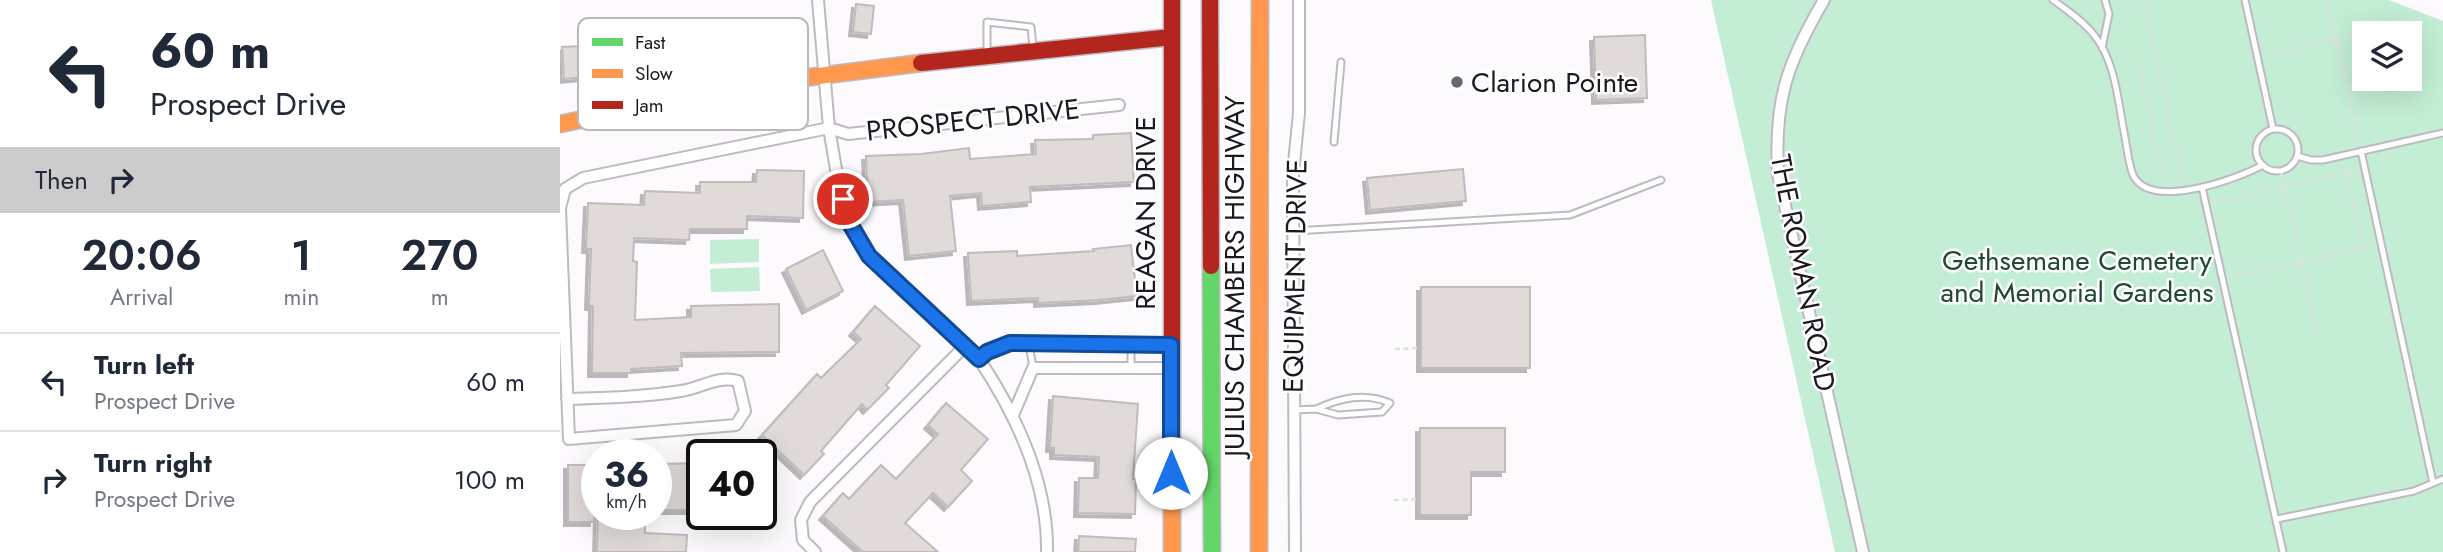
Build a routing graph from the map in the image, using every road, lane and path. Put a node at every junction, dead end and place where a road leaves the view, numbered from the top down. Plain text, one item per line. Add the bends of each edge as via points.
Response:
1 (818, 0) edge
2 (1172, 0) edge
3 (1210, 0) edge
4 (1260, 0) edge
5 (1298, 0) edge
6 (1824, 0) edge
7 (2053, 0) edge
8 (2105, 0) edge
9 (2143, 0) edge
10 (2245, 0) edge
11 (2328, 0) edge
12 (2352, 36) edge
13 (1172, 37) junction
14 (2336, 40) junction
15 (2102, 49) junction
16 (1033, 51) junction
17 (987, 55) junction
18 (2258, 57) junction
19 (1341, 62) dead end
20 (2138, 64) dead end
21 (823, 75) junction
22 (808, 77) edge
23 (1119, 105) dead end
24 (578, 120) edge
25 (560, 124) edge
26 (829, 128) junction
27 (2273, 129) junction
28 (2443, 133) edge
29 (1334, 142) dead end
30 (2361, 151) junction
31 (2297, 156) junction
32 (2343, 156) junction
33 (2263, 165) junction
34 (2365, 170) junction
35 (2281, 171) junction
36 (2347, 174) junction
37 (1661, 180) dead end
38 (2202, 187) junction
39 (2285, 187) junction
40 (2185, 190) junction
41 (2166, 193) junction
42 (2206, 204) junction
43 (560, 208) edge
44 (1294, 231) junction
45 (2381, 244) junction
46 (2363, 248) junction
47 (2301, 262) junction
48 (2223, 279) junction
49 (2318, 335) dead end
50 (1029, 344) junction
51 (1131, 345) junction
52 (1171, 345) junction
53 (965, 346) junction
54 (1418, 348) dead end
55 (1395, 349) dead end
56 (979, 359) junction
57 (1033, 368) junction
58 (1132, 368) junction
59 (1171, 368) junction
60 (567, 399) junction
61 (1316, 409) junction
62 (1294, 410) junction
63 (1013, 415) junction
64 (2443, 479) edge
65 (2433, 483) junction
66 (1418, 499) dead end
67 (1394, 500) dead end
68 (2277, 519) junction
69 (815, 552) edge
70 (1047, 552) edge
71 (1172, 552) edge
72 (1212, 552) edge
73 (1259, 552) edge
74 (1296, 552) edge
75 (1863, 552) edge
76 (2283, 552) edge

1 - 21 street, PROSPECT DRIVE
2 - 13 main road, REAGAN DRIVE
3 - 72 main road, JULIUS CHAMBERS HIGHWAY
4 - 73 main road, JULIUS CHAMBERS HIGHWAY
5 - 44 street, EQUIPMENT DRIVE
6 - 75 street, THE ROMAN ROAD via 1800,41 1781,96 1778,174
7 - 15 lane via 2095,36
8 - 15 lane via 2109,14
9 - 40 path
10 - 18 lane
11 - 14 path
12 - 14 path
13 - 16 main road
13 - 52 main road, REAGAN DRIVE
14 - 18 path
14 - 30 path
15 - 41 lane via 2111,67 2134,177 2149,190
16 - 17 main road
16 - 17 lane via 1031,27 987,22
17 - 21 main road
18 - 27 lane
19 - 29 lane
20 - 41 path
21 - 22 main road
21 - 26 street, PROSPECT DRIVE
23 - 26 street, PROSPECT DRIVE via 848,134
24 - 25 main road
26 - 43 street, PROSPECT DRIVE via 583,178 565,189
26 - 53 street, PROSPECT DRIVE via 849,222 869,256
27 - 31 lane via 2293,136
27 - 33 lane via 2262,135 2256,147
28 - 30 lane
30 - 32 lane
30 - 34 lane
31 - 32 lane via 2311,160
31 - 35 lane
32 - 36 path
33 - 35 lane
33 - 38 lane
34 - 36 path
34 - 45 lane
35 - 39 path
36 - 39 path
36 - 46 path
37 - 44 lane via 1570,215
38 - 40 lane
38 - 42 lane
39 - 42 path
39 - 47 path
40 - 41 lane
42 - 48 lane
43 - 60 street, PROSPECT DRIVE
44 - 62 street, EQUIPMENT DRIVE
45 - 46 path
45 - 65 lane
46 - 47 path
47 - 48 path
47 - 49 path
48 - 68 lane
50 - 51 street
50 - 56 street via 1010,343
50 - 57 lane
51 - 52 street
51 - 58 lane
52 - 59 main road, REAGAN DRIVE
53 - 56 street, PROSPECT DRIVE
53 - 69 street via 810,502 801,520 803,540
54 - 55 path
56 - 63 street, PROSPECT DRIVE
57 - 58 street
57 - 63 street
58 - 59 street
59 - 71 main road, REAGAN DRIVE
60 - 60 street, PROSPECT DRIVE via 569,439 736,425 746,411 738,381 725,377 684,391
61 - 61 lane via 1338,415 1382,412 1390,403 1379,398 1340,398
61 - 62 lane
62 - 74 street, EQUIPMENT DRIVE
63 - 70 street, PROSPECT DRIVE via 1037,479
64 - 65 lane
65 - 68 lane via 2414,491
66 - 67 path
68 - 76 lane

